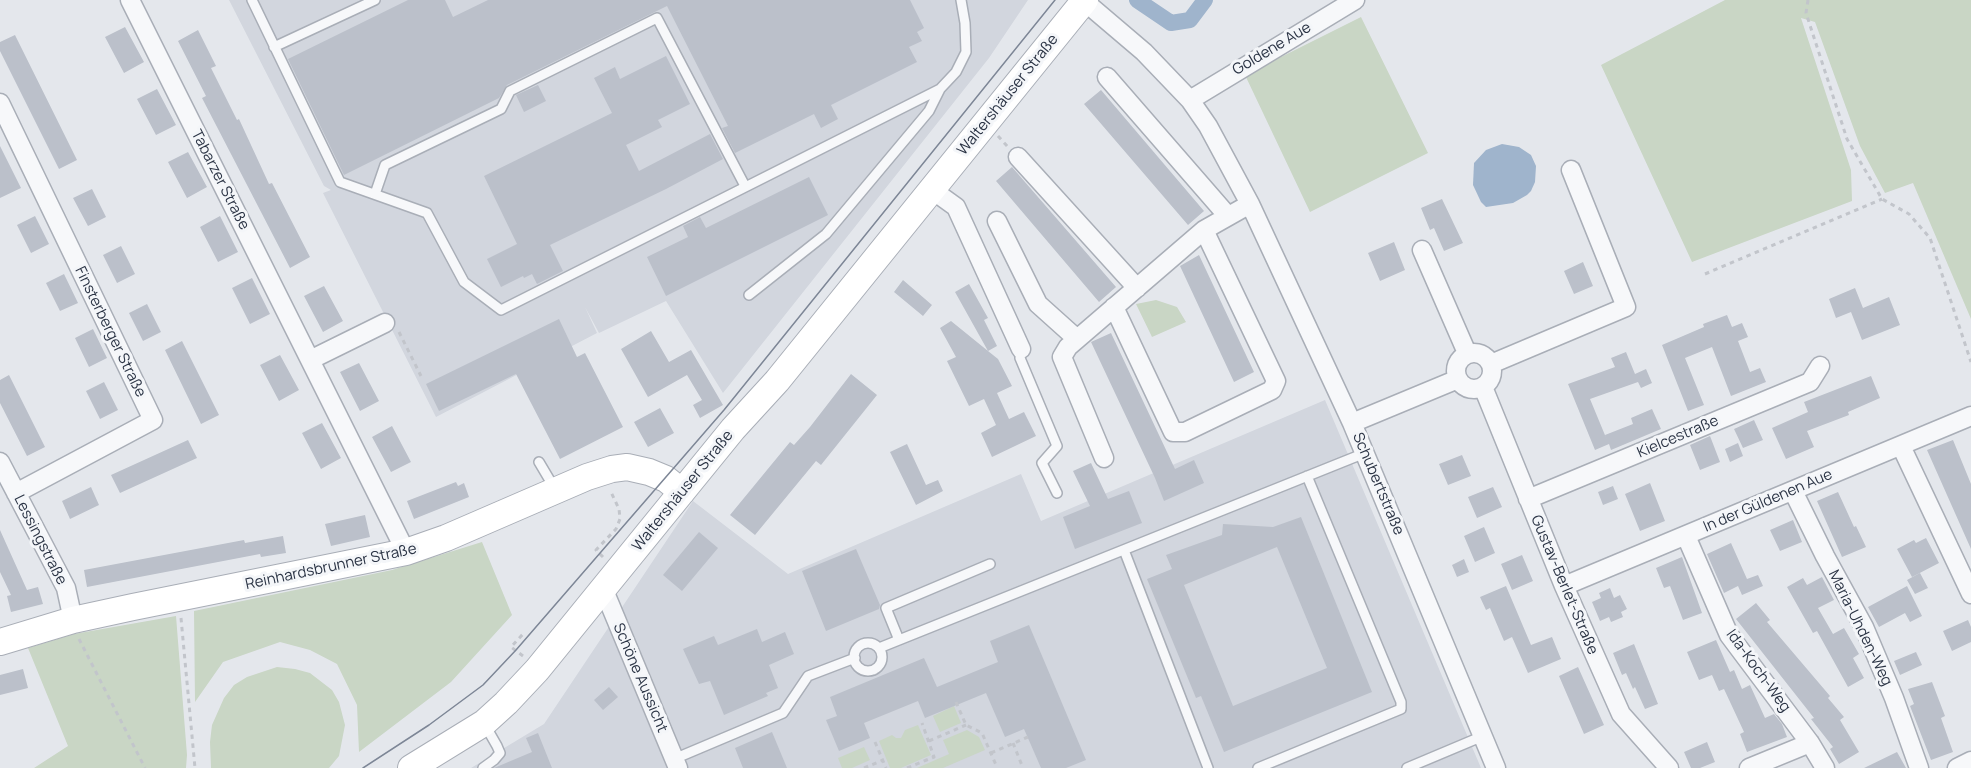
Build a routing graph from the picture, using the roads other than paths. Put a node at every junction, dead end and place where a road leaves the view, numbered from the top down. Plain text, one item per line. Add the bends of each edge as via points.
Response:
1 (130, 0) edge
2 (252, 0) edge
3 (375, 0) edge
4 (961, 0) edge
5 (1085, 0) edge
6 (1355, 0) edge
7 (274, 47) junction
8 (1107, 77) dead end
9 (940, 90) junction
10 (1190, 100) junction
11 (0, 103) edge
12 (1018, 156) road end
13 (1570, 170) dead end
14 (745, 186) junction
15 (931, 189) junction
16 (375, 194) junction
17 (1250, 204) junction
18 (1227, 215) junction
19 (997, 221) dead end
20 (1204, 230) junction
21 (1422, 250) dead end
22 (1137, 288) junction
23 (748, 295) dead end
24 (1114, 307) junction
25 (385, 323) road end
26 (1077, 339) junction
27 (1021, 349) joint
28 (1467, 353) junction
29 (310, 360) junction
30 (1491, 364) junction
31 (1820, 366) dead end
32 (1458, 379) junction
33 (1483, 387) junction
34 (1971, 416) edge
35 (1352, 423) junction
36 (1900, 446) junction
37 (1365, 453) junction
38 (1104, 459) dead end
39 (0, 462) edge
40 (539, 462) dead end
41 (1306, 476) junction
42 (556, 490) junction
43 (1793, 491) junction
44 (682, 492) junction
45 (16, 493) junction
46 (1057, 493) dead end
47 (1528, 499) junction
48 (1686, 536) junction
49 (1124, 550) junction
50 (406, 552) junction
51 (990, 564) dead end
52 (610, 579) junction
53 (1564, 586) junction
54 (1971, 594) edge
55 (76, 629) junction
56 (899, 640) junction
57 (0, 642) edge
58 (879, 648) junction
59 (855, 658) junction
60 (484, 723) junction
61 (1483, 736) junction
62 (1810, 743) junction
63 (1971, 761) edge
64 (676, 763) edge
65 (425, 764) edge
66 (1491, 766) edge
67 (483, 768) edge
68 (1208, 768) edge
69 (1258, 768) edge
70 (1407, 768) edge
71 (1670, 768) edge
72 (1749, 768) edge
73 (1826, 768) edge
74 (1919, 768) edge
75 (1957, 768) edge

1 - 29 street, Tabarzer Straße
2 - 7 lane
3 - 7 lane
4 - 9 lane via 966,52 956,72
5 - 10 street, Schubertstraße via 1144,52
5 - 15 main road, Waltershäuser Straße
6 - 10 street, Goldene Aue
7 - 16 lane via 340,182
8 - 18 street
9 - 14 lane
9 - 23 lane via 929,111 826,234
10 - 17 street, Schubertstraße
11 - 45 street, Finsterberger Straße via 153,420
12 - 22 street
13 - 30 street via 1626,307
14 - 16 lane via 501,310 464,282 427,213
14 - 16 lane via 657,18 510,91 501,109 385,165
15 - 27 street via 956,207
15 - 44 main road, Waltershäuser Straße
17 - 18 street
17 - 35 street, Schubertstraße
18 - 20 street
19 - 26 street via 1038,304
20 - 22 street
20 - 24 street via 1276,381 1272,390 1185,432 1173,432
21 - 28 street
22 - 24 street
24 - 26 street
25 - 29 street
26 - 38 street via 1062,357
27 - 46 lane via 1020,358 1057,446 1042,463
28 - 30 street via 1479,353
28 - 32 street via 1458,362
29 - 50 street, Tabarzer Straße
30 - 33 street via 1491,378
31 - 47 street, Kielcestraße via 1810,382
32 - 33 street via 1466,387
32 - 35 street
33 - 47 street, Gustav-Berlet-Straße
34 - 36 street, In der Güldenen Aue
35 - 37 street, Schubertstraße
36 - 43 street, In der Güldenen Aue
36 - 54 street
37 - 41 lane
37 - 61 street, Schubertstraße
39 - 45 street, Lessingstraße
40 - 42 lane
41 - 49 lane
41 - 69 lane via 1401,709
42 - 44 main road, Reinhardsbrunner Straße via 598,473 627,467 666,479
42 - 50 main road, Reinhardsbrunner Straße
43 - 48 street, In der Güldenen Aue
43 - 74 street, Maria-Uhden-Weg via 1863,627
44 - 52 main road, Waltershäuser Straße
45 - 55 street, Lessingstraße via 66,588
47 - 53 street, Gustav-Berlet-Straße
48 - 53 street, In der Güldenen Aue
48 - 62 street, Ida-Koch-Weg via 1729,635
49 - 56 lane
49 - 68 lane
50 - 55 main road, Reinhardsbrunner Straße via 179,599
51 - 56 lane via 886,608
52 - 60 main road, Waltershäuser Straße via 537,669
52 - 64 street, Schöne Aussicht
53 - 71 street, Gustav-Berlet-Straße via 1621,714
55 - 57 main road, Reinhardsbrunner Straße
56 - 58 lane
58 - 59 lane via 867,642 855,651
58 - 59 lane via 883,658 875,674 858,666
59 - 64 lane via 808,676 783,713
60 - 65 main road, Waltershäuser Straße
60 - 67 lane via 500,753
61 - 66 street, Schubertstraße
61 - 70 lane
62 - 72 street
62 - 73 street, Ida-Koch-Weg
63 - 75 street

